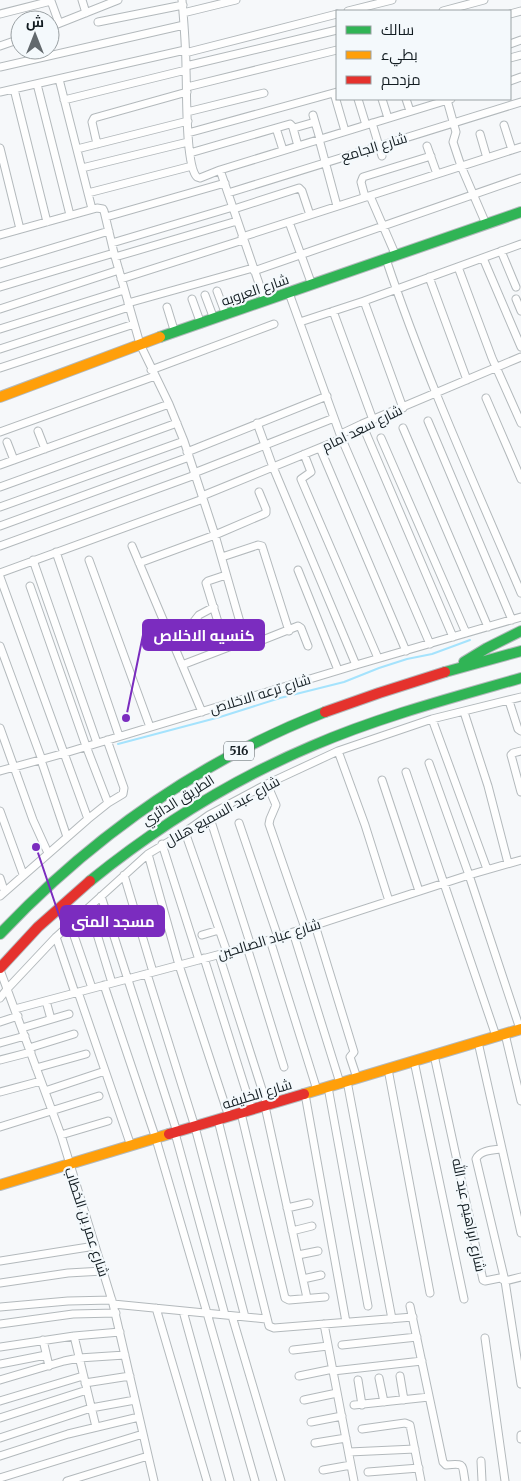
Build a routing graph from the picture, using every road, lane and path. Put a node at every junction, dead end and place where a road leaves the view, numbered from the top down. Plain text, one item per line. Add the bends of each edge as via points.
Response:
1 (82, 0) edge
2 (118, 0) edge
3 (236, 0) edge
4 (392, 0) edge
5 (484, 0) edge
6 (183, 6) edge
7 (16, 10) edge
8 (55, 10) edge
9 (352, 10) edge
10 (447, 10) edge
11 (86, 13) junction
12 (336, 14) edge
13 (98, 22) dead end
14 (60, 23) edge
15 (184, 25) junction
16 (336, 30) edge
17 (336, 50) edge
18 (185, 51) junction
19 (0, 67) edge
20 (186, 68) junction
21 (59, 79) junction
22 (37, 84) junction
23 (14, 89) junction
24 (187, 89) junction
25 (0, 92) edge
26 (335, 92) edge
27 (264, 93) dead end
28 (64, 100) junction
29 (337, 100) edge
30 (358, 100) edge
31 (382, 100) edge
32 (406, 100) edge
33 (443, 100) edge
34 (450, 100) edge
35 (429, 102) edge
36 (521, 102) edge
37 (187, 112) junction
38 (410, 112) junction
39 (388, 118) junction
40 (188, 121) junction
41 (454, 123) junction
42 (369, 124) junction
43 (504, 125) dead end
44 (276, 128) junction
45 (293, 128) junction
46 (345, 131) junction
47 (188, 134) junction
48 (480, 134) dead end
49 (319, 139) junction
50 (188, 142) junction
51 (97, 144) junction
52 (298, 146) junction
53 (379, 146) junction
54 (427, 146) dead end
55 (521, 147) edge
56 (0, 148) edge
57 (77, 149) junction
58 (283, 150) junction
59 (512, 150) junction
60 (190, 153) junction
61 (382, 156) dead end
62 (431, 156) junction
63 (487, 158) junction
64 (325, 163) junction
65 (192, 166) junction
66 (461, 166) junction
67 (82, 168) junction
68 (220, 170) junction
69 (437, 174) junction
70 (521, 178) edge
71 (224, 183) junction
72 (88, 193) junction
73 (228, 193) junction
74 (473, 194) junction
75 (368, 196) junction
76 (337, 206) junction
77 (233, 208) junction
78 (92, 209) junction
79 (521, 212) edge
80 (70, 215) junction
81 (310, 215) junction
82 (106, 217) junction
83 (238, 221) junction
84 (47, 222) junction
85 (289, 222) junction
86 (486, 224) junction
87 (383, 225) junction
88 (20, 229) junction
89 (109, 231) junction
90 (0, 235) edge
91 (243, 238) junction
92 (112, 243) junction
93 (521, 244) edge
94 (501, 251) junction
95 (301, 254) junction
96 (114, 255) junction
97 (391, 257) junction
98 (483, 258) junction
99 (0, 264) edge
100 (458, 267) junction
101 (253, 269) junction
102 (119, 270) junction
103 (429, 277) junction
104 (121, 279) junction
105 (312, 285) junction
106 (0, 287) edge
107 (516, 287) dead end
108 (396, 289) junction
109 (124, 290) junction
110 (217, 291) dead end
111 (289, 293) junction
112 (205, 295) dead end
113 (192, 299) dead end
114 (516, 299) dead end
115 (265, 301) junction
116 (364, 301) junction
117 (129, 305) junction
118 (167, 308) dead end
119 (0, 309) edge
120 (333, 311) junction
121 (521, 311) edge
122 (226, 315) junction
123 (214, 319) junction
124 (300, 322) junction
125 (134, 324) junction
126 (201, 324) junction
127 (274, 324) dead end
128 (0, 330) edge
129 (175, 333) junction
130 (140, 344) junction
131 (521, 347) edge
132 (0, 348) edge
133 (520, 360) edge
134 (0, 368) edge
135 (496, 368) junction
136 (153, 373) junction
137 (467, 380) junction
138 (436, 394) junction
139 (326, 396) junction
140 (0, 397) edge
141 (486, 398) dead end
142 (170, 404) junction
143 (403, 408) junction
144 (334, 418) junction
145 (373, 420) junction
146 (428, 421) dead end
147 (177, 423) junction
148 (521, 423) edge
149 (257, 424) junction
150 (362, 424) junction
151 (403, 428) dead end
152 (38, 431) dead end
153 (0, 432) edge
154 (341, 437) junction
155 (381, 438) dead end
156 (184, 441) junction
157 (7, 442) dead end
158 (265, 445) junction
159 (320, 448) junction
160 (45, 449) junction
161 (304, 454) junction
162 (188, 455) junction
163 (14, 460) junction
164 (0, 466) edge
165 (274, 467) junction
166 (195, 474) junction
167 (521, 479) edge
168 (0, 487) edge
169 (259, 492) dead end
170 (202, 497) junction
171 (0, 507) edge
172 (0, 526) edge
173 (215, 535) junction
174 (0, 546) edge
175 (132, 546) dead end
176 (56, 552) junction
177 (222, 557) junction
178 (33, 560) junction
179 (89, 560) dead end
180 (139, 563) junction
181 (298, 570) dead end
182 (0, 572) edge
183 (226, 576) junction
184 (0, 577) edge
185 (30, 586) dead end
186 (521, 593) edge
187 (214, 607) junction
188 (521, 617) edge
189 (512, 620) junction
190 (488, 627) junction
191 (288, 631) junction
192 (521, 631) edge
193 (466, 633) junction
194 (170, 636) junction
195 (453, 637) junction
196 (242, 642) junction
197 (430, 644) junction
198 (0, 646) edge
199 (308, 646) dead end
200 (226, 648) junction
201 (406, 650) junction
202 (521, 651) edge
203 (378, 658) junction
204 (182, 665) junction
205 (356, 665) junction
206 (454, 669) junction
207 (338, 670) junction
208 (521, 678) edge
209 (521, 698) edge
210 (509, 701) junction
211 (202, 712) junction
212 (464, 712) junction
213 (432, 719) junction
214 (150, 727) junction
215 (0, 728) edge
216 (521, 731) edge
217 (120, 736) junction
218 (107, 740) junction
219 (97, 743) junction
220 (86, 746) junction
221 (338, 751) junction
222 (521, 751) edge
223 (64, 754) junction
224 (41, 760) junction
225 (428, 763) dead end
226 (14, 767) junction
227 (0, 771) edge
228 (406, 772) dead end
229 (382, 780) dead end
230 (267, 784) junction
231 (521, 792) edge
232 (108, 803) junction
233 (0, 811) edge
234 (209, 815) junction
235 (88, 819) junction
236 (239, 823) dead end
237 (185, 832) junction
238 (67, 837) junction
239 (162, 844) junction
240 (48, 854) junction
241 (148, 854) junction
242 (521, 860) edge
243 (508, 863) junction
244 (487, 869) junction
245 (23, 874) junction
246 (124, 875) junction
247 (469, 875) junction
248 (0, 878) edge
249 (443, 883) junction
250 (419, 891) junction
251 (2, 893) edge
252 (101, 896) junction
253 (390, 901) junction
254 (89, 908) junction
255 (70, 924) junction
256 (315, 925) junction
257 (305, 928) junction
258 (219, 930) junction
259 (293, 932) junction
260 (1, 933) edge
261 (202, 935) dead end
262 (56, 937) junction
263 (278, 937) junction
264 (270, 940) junction
265 (249, 946) junction
266 (227, 952) junction
267 (218, 954) junction
268 (201, 959) junction
269 (179, 965) junction
270 (0, 969) edge
271 (150, 973) junction
272 (127, 979) junction
273 (112, 983) junction
274 (104, 985) junction
275 (8, 988) junction
276 (92, 988) junction
277 (76, 993) junction
278 (0, 998) edge
279 (46, 1001) junction
280 (16, 1013) junction
281 (69, 1014) dead end
282 (51, 1019) junction
283 (0, 1022) edge
284 (22, 1028) junction
285 (521, 1029) edge
286 (74, 1034) dead end
287 (500, 1035) junction
288 (25, 1036) junction
289 (478, 1042) junction
290 (0, 1043) edge
291 (30, 1050) junction
292 (86, 1054) dead end
293 (434, 1055) junction
294 (0, 1060) edge
295 (414, 1061) junction
296 (284, 1067) dead end
297 (36, 1068) junction
298 (388, 1069) junction
299 (105, 1071) junction
300 (41, 1080) junction
301 (348, 1081) junction
302 (328, 1087) junction
303 (317, 1090) junction
304 (45, 1091) junction
305 (0, 1092) edge
306 (305, 1094) junction
307 (99, 1096) dead end
308 (521, 1101) edge
309 (266, 1106) junction
310 (252, 1110) junction
311 (52, 1111) junction
312 (241, 1113) junction
313 (229, 1117) junction
314 (108, 1120) dead end
315 (218, 1120) junction
316 (0, 1127) edge
317 (196, 1127) junction
318 (176, 1133) junction
319 (60, 1135) junction
320 (156, 1139) junction
321 (131, 1146) junction
322 (502, 1148) junction
323 (69, 1165) junction
324 (0, 1185) edge
325 (310, 1203) dead end
326 (287, 1208) junction
327 (312, 1226) dead end
328 (292, 1231) junction
329 (521, 1233) edge
330 (95, 1246) junction
331 (318, 1251) dead end
332 (298, 1255) junction
333 (0, 1261) edge
334 (103, 1271) junction
335 (321, 1275) dead end
336 (521, 1277) edge
337 (303, 1279) junction
338 (505, 1281) junction
339 (0, 1283) edge
340 (430, 1293) dead end
341 (325, 1297) dead end
342 (307, 1298) junction
343 (464, 1299) dead end
344 (112, 1302) junction
345 (368, 1306) dead end
346 (410, 1306) dead end
347 (0, 1307) edge
348 (156, 1308) junction
349 (183, 1311) junction
350 (116, 1313) junction
351 (207, 1313) junction
352 (229, 1316) junction
353 (244, 1317) junction
354 (413, 1317) junction
355 (266, 1319) junction
356 (392, 1319) junction
357 (346, 1322) junction
358 (0, 1324) edge
359 (324, 1324) junction
360 (120, 1332) junction
361 (74, 1336) junction
362 (417, 1337) junction
363 (485, 1338) dead end
364 (43, 1340) junction
365 (342, 1345) dead end
366 (328, 1346) junction
367 (0, 1347) edge
368 (293, 1350) dead end
369 (46, 1355) junction
370 (125, 1355) junction
371 (79, 1358) junction
372 (422, 1360) junction
373 (0, 1364) edge
374 (49, 1366) junction
375 (333, 1370) junction
376 (130, 1376) junction
377 (300, 1376) dead end
378 (400, 1376) dead end
379 (379, 1378) dead end
380 (0, 1380) edge
381 (358, 1380) dead end
382 (85, 1383) junction
383 (521, 1384) edge
384 (338, 1393) junction
385 (429, 1397) junction
386 (135, 1400) junction
387 (304, 1400) dead end
388 (404, 1400) junction
389 (0, 1401) edge
390 (384, 1402) junction
391 (91, 1408) junction
392 (342, 1416) junction
393 (139, 1417) junction
394 (0, 1418) edge
395 (311, 1422) dead end
396 (96, 1427) junction
397 (362, 1429) dead end
398 (143, 1434) junction
399 (521, 1435) edge
400 (0, 1438) edge
401 (346, 1438) junction
402 (521, 1439) edge
403 (316, 1443) dead end
404 (415, 1449) junction
405 (349, 1452) junction
406 (0, 1456) edge
407 (148, 1456) junction
408 (481, 1461) dead end
409 (351, 1465) junction
410 (419, 1468) junction
411 (324, 1470) dead end
412 (368, 1472) dead end
413 (0, 1478) edge
414 (67, 1481) edge
415 (154, 1481) edge
416 (207, 1481) edge
417 (230, 1481) edge
418 (255, 1481) edge
419 (281, 1481) edge
420 (354, 1481) edge
421 (421, 1481) edge
422 (465, 1481) edge
423 (482, 1481) edge
424 (505, 1481) edge

1 - 11 street
2 - 11 street
3 - 6 street
4 - 9 street
5 - 10 street
6 - 13 street
6 - 15 street
7 - 8 street via 52,1
11 - 14 street
12 - 18 street
15 - 18 street
15 - 19 street
16 - 20 street
17 - 24 street
18 - 20 street
18 - 21 street
20 - 24 street
20 - 28 street
21 - 22 street
21 - 28 street
22 - 23 street
22 - 80 street
23 - 25 street
23 - 84 street
24 - 37 street
24 - 51 street via 94,118
26 - 47 street
27 - 37 street
28 - 57 street
29 - 46 street
30 - 42 street
31 - 39 street
32 - 38 street
33 - 35 street
34 - 41 street
35 - 38 street
36 - 41 street, شارع الجامع
37 - 40 street
38 - 39 street
39 - 42 street
40 - 47 street
40 - 51 street
41 - 53 street, شارع الجامع
41 - 66 street via 454,142
42 - 46 street
42 - 53 street
43 - 59 street
44 - 45 street via 290,124
44 - 58 street
44 - 60 street
45 - 49 street via 314,118
45 - 52 street
46 - 49 street
47 - 50 street
48 - 63 street
49 - 52 street
49 - 64 street
50 - 60 street
50 - 67 street
51 - 57 street
52 - 58 street
53 - 61 street
53 - 64 street, شارع الجامع
54 - 62 street
55 - 59 street
56 - 88 street
57 - 67 street
58 - 68 street
59 - 63 street
60 - 65 street
62 - 69 street
62 - 75 street via 364,177 361,182
63 - 66 street
64 - 73 street, شارع الجامع
64 - 76 street
65 - 68 street via 194,176 200,178
65 - 72 street
66 - 69 street
66 - 74 street
67 - 72 street
68 - 71 street
69 - 75 street
70 - 74 street
71 - 73 street
71 - 82 street
72 - 78 street
73 - 77 street
74 - 86 street
74 - 87 street
75 - 76 street
75 - 87 street
76 - 81 street
77 - 81 street via 298,188
77 - 83 street
77 - 92 street
78 - 80 street
78 - 82 street via 103,209
79 - 86 main road, شارع العروبه
80 - 84 street
81 - 85 street
82 - 89 street
83 - 91 street
83 - 96 street
84 - 88 street
85 - 91 street
85 - 95 street
86 - 97 main road, شارع العروبه
87 - 95 street
87 - 97 street
88 - 90 street
89 - 92 street
89 - 99 street
91 - 101 street
91 - 104 street
92 - 96 street
93 - 94 street
94 - 98 street
94 - 107 street
95 - 101 street
95 - 105 street
96 - 102 street
96 - 106 street
97 - 105 main road, شارع العروبه
97 - 108 street
98 - 100 street
98 - 131 street
100 - 103 street
100 - 135 street
101 - 115 street
101 - 117 street
102 - 104 street
102 - 119 street
103 - 108 street
103 - 137 street
104 - 109 street
105 - 111 main road, شارع العروبه
108 - 116 street
108 - 138 street
109 - 117 street
109 - 128 street
110 - 122 street
111 - 115 main road, شارع العروبه
111 - 124 street
112 - 123 street
113 - 126 street
114 - 121 street
115 - 122 main road, شارع العروبه
116 - 120 street
116 - 143 street
117 - 125 street
117 - 132 street
118 - 129 street
120 - 124 street
120 - 145 street
122 - 123 main road, شارع العروبه
123 - 126 main road, شارع العروبه
124 - 139 street
125 - 130 street
125 - 134 street
126 - 129 main road, شارع العروبه
127 - 136 street
129 - 130 main road, شارع العروبه
130 - 136 street
130 - 140 main road, شارع العروبه
133 - 135 street, شارع سعد امام
135 - 137 street, شارع سعد امام
135 - 148 street
136 - 142 street
136 - 153 street
137 - 138 street, شارع سعد امام
138 - 143 street, شارع سعد امام
138 - 186 street
139 - 144 street
139 - 149 street
141 - 167 street
142 - 147 street
142 - 160 street
143 - 145 street, شارع سعد امام
144 - 154 street
144 - 158 street
145 - 150 street, شارع سعد امام
146 - 189 street
147 - 156 street
147 - 168 street
149 - 158 street
149 - 162 street
150 - 154 street, شارع سعد امام
150 - 195 street
151 - 190 street
152 - 160 street
154 - 159 street, شارع سعد امام
154 - 197 street
155 - 193 street
156 - 162 street
156 - 171 street
157 - 163 street
158 - 165 street
158 - 166 street
159 - 161 street, شارع سعد امام
159 - 201 street
160 - 163 street
161 - 165 street, شارع سعد امام
161 - 203 street via 312,472 301,478
162 - 166 street
162 - 172 street
163 - 164 street
165 - 170 street, شارع سعد امام
165 - 205 street
166 - 170 street
166 - 174 street
169 - 173 street via 266,513
170 - 173 street
170 - 176 street, شارع سعد امام
173 - 177 street
173 - 180 street
175 - 180 street
176 - 178 street, شارع سعد امام
176 - 217 street
177 - 183 street
177 - 191 street via 262,546
178 - 182 street, شارع سعد امام
178 - 219 street
179 - 214 street
180 - 194 street
181 - 207 street
183 - 187 street via 207,582
183 - 196 street via 244,636
184 - 223 street
185 - 220 street
187 - 194 street
187 - 200 street
188 - 189 street, شارع ترعه الاخلاص
189 - 190 street, شارع ترعه الاخلاص
190 - 193 street, شارع ترعه الاخلاص
191 - 196 street via 255,643
191 - 199 street via 300,627
192 - 206 main road
193 - 195 street, شارع ترعه الاخلاص
194 - 204 street
195 - 197 street, شارع ترعه الاخلاص
196 - 200 street
197 - 201 street, شارع ترعه الاخلاص
198 - 224 street
200 - 204 street
201 - 203 street, شارع ترعه الاخلاص
202 - 206 main road, الطريق الدائري / 516
203 - 205 street, شارع ترعه الاخلاص
204 - 211 street
205 - 207 street, شارع ترعه الاخلاص
206 - 260 main road, الطريق الدائري / 516 via 332,709 278,732 177,786 66,869
207 - 211 street, شارع ترعه الاخلاص
208 - 270 main road, الطريق الدائري / 516 via 350,730 223,788 113,860 57,908
209 - 210 street, شارع عبد السميع هلال
210 - 212 street, شارع عبد السميع هلال
210 - 216 street
211 - 214 street, شارع ترعه الاخلاص
212 - 213 street, شارع عبد السميع هلال
212 - 243 street
213 - 221 street, شارع عبد السميع هلال
213 - 244 street
214 - 217 street, شارع ترعه الاخلاص
215 - 226 street
217 - 218 street, شارع ترعه الاخلاص
218 - 219 street, شارع ترعه الاخلاص
218 - 232 street via 124,788 123,794
219 - 220 street, شارع ترعه الاخلاص
220 - 223 street, شارع ترعه الاخلاص
220 - 232 street
221 - 230 street, شارع عبد السميع هلال
221 - 253 street
222 - 231 street via 511,757
223 - 224 street, شارع ترعه الاخلاص
223 - 235 street
224 - 226 street, شارع ترعه الاخلاص
224 - 238 street
225 - 247 street
226 - 227 street, شارع ترعه الاخلاص
226 - 240 street
228 - 249 street
229 - 250 street
230 - 234 street, شارع عبد السميع هلال
230 - 257 street via 276,804 270,824
232 - 235 street
233 - 245 street
234 - 237 street, شارع عبد السميع هلال
234 - 265 street
235 - 238 street
236 - 263 street
237 - 239 street, شارع عبد السميع هلال
237 - 258 street
238 - 240 street
239 - 241 street, شارع عبد السميع هلال
239 - 268 street
240 - 245 street
241 - 246 street, شارع عبد السميع هلال
241 - 269 street
242 - 243 street, شارع عباد الصالحين
243 - 244 street, شارع عباد الصالحين
244 - 247 street, شارع عباد الصالحين
245 - 251 street
246 - 252 street, شارع عبد السميع هلال
246 - 271 street
247 - 249 street, شارع عباد الصالحين
247 - 285 street
248 - 251 street
249 - 250 street, شارع عباد الصالحين
249 - 287 street
250 - 253 street, شارع عباد الصالحين
252 - 254 street, شارع عبد السميع هلال
252 - 272 street
253 - 256 street, شارع عباد الصالحين
254 - 255 street, شارع عبد السميع هلال
254 - 273 street
255 - 262 street, شارع عبد السميع هلال
255 - 276 street
256 - 257 street, شارع عباد الصالحين
256 - 301 street via 354,1052 350,1058
257 - 259 street, شارع عباد الصالحين
258 - 261 street
258 - 266 street
259 - 263 street, شارع عباد الصالحين
259 - 301 street
262 - 275 street, شارع عبد السميع هلال
262 - 277 street
263 - 264 street, شارع عباد الصالحين
264 - 265 street, شارع عباد الصالحين
264 - 303 street
265 - 266 street, شارع عباد الصالحين
265 - 296 street
266 - 267 street, شارع عباد الصالحين
267 - 268 street, شارع عباد الصالحين
267 - 309 street
268 - 269 street, شارع عباد الصالحين
268 - 310 street
269 - 271 street, شارع عباد الصالحين
269 - 313 street
270 - 275 street, شارع عمر بن الخطاب
271 - 272 street, شارع عباد الصالحين
271 - 317 street
272 - 273 street, شارع عباد الصالحين
272 - 318 street
273 - 274 street, شارع عباد الصالحين
274 - 276 street, شارع عباد الصالحين
274 - 320 street
275 - 278 street, شارع عبد السميع هلال
275 - 280 street, شارع عمر بن الخطاب
276 - 277 street, شارع عباد الصالحين
277 - 279 street, شارع عباد الصالحين
277 - 299 street
279 - 280 street, شارع عباد الصالحين
279 - 282 street
280 - 283 street
280 - 284 street, شارع عمر بن الخطاب
281 - 282 street
282 - 284 street
284 - 288 street, شارع عمر بن الخطاب
285 - 287 main road, شارع الخليفه
286 - 291 street
287 - 289 main road, شارع الخليفه
287 - 308 street
288 - 290 street
288 - 291 street, شارع عمر بن الخطاب
289 - 293 main road, شارع الخليفه
289 - 322 street
291 - 294 street
291 - 297 street, شارع عمر بن الخطاب
292 - 297 street
293 - 295 main road, شارع الخليفه
293 - 338 street, شارع ابراهيم عبد الله via 483,1280 500,1278
295 - 298 main road, شارع الخليفه
295 - 343 street
297 - 300 street, شارع عمر بن الخطاب
298 - 301 main road, شارع الخليفه
298 - 340 street
299 - 304 street
299 - 321 street
300 - 304 street, شارع عمر بن الخطاب
300 - 305 street
301 - 302 main road, شارع الخليفه
301 - 356 street
302 - 303 main road, شارع الخليفه
302 - 345 street
303 - 306 main road, شارع الخليفه
304 - 311 street, شارع عمر بن الخطاب
306 - 309 main road, شارع الخليفه
306 - 357 street
307 - 311 street
309 - 310 main road, شارع الخليفه
309 - 326 street
310 - 312 main road, شارع الخليفه
311 - 316 street
311 - 319 street, شارع عمر بن الخطاب
312 - 313 main road, شارع الخليفه
312 - 342 street via 284,1297 288,1300
313 - 315 main road, شارع الخليفه
314 - 319 street
315 - 317 main road, شارع الخليفه
315 - 355 street
317 - 318 main road, شارع الخليفه
317 - 353 street
318 - 320 main road, شارع الخليفه
318 - 352 street
319 - 323 street, شارع عمر بن الخطاب
320 - 321 main road, شارع الخليفه
320 - 351 street
321 - 323 main road, شارع الخليفه
322 - 329 street
322 - 338 street via 480,1153 476,1159
323 - 324 main road, شارع الخليفه
323 - 330 street, شارع عمر بن الخطاب
325 - 326 street
326 - 328 street
327 - 328 street
328 - 332 street
330 - 333 street
330 - 334 street, شارع عمر بن الخطاب
331 - 332 street
332 - 337 street
334 - 339 street
334 - 344 street, شارع عمر بن الخطاب
335 - 337 street
336 - 338 street
337 - 342 street
338 - 383 street, شارع ابراهيم عبد الله
341 - 342 street
344 - 347 street via 68,1301
344 - 348 street
344 - 350 street, شارع عمر بن الخطاب
346 - 354 street
348 - 349 street
348 - 416 street
349 - 351 street
349 - 417 street
350 - 358 street via 72,1314
350 - 360 street, شارع عمر بن الخطاب
351 - 352 street
351 - 418 street
352 - 353 street
352 - 419 street
353 - 355 street
354 - 356 street
354 - 362 street
355 - 359 street via 274,1328
356 - 357 street
357 - 359 street
359 - 366 street
360 - 361 street
360 - 370 street, شارع عمر بن الخطاب
361 - 364 street
361 - 371 street
362 - 365 street
362 - 372 street
363 - 424 street
364 - 367 street
364 - 369 street
366 - 368 street
366 - 375 street
369 - 373 street
369 - 374 street
370 - 371 street
370 - 376 street, شارع عمر بن الخطاب
371 - 374 street
371 - 382 street
372 - 375 street
372 - 385 street
374 - 380 street
375 - 377 street
375 - 384 street
376 - 382 street
376 - 386 street, شارع عمر بن الخطاب
378 - 388 street
379 - 390 street
381 - 390 street via 358,1405
382 - 389 street
382 - 391 street
382 - 394 street
384 - 387 street
384 - 392 street
385 - 388 street
385 - 422 street via 443,1462 446,1465 461,1464
386 - 391 street
386 - 393 street, شارع عمر بن الخطاب
388 - 390 street
391 - 396 street
391 - 400 street
392 - 395 street
392 - 401 street
393 - 396 street
393 - 398 street, شارع عمر بن الخطاب
396 - 406 street
397 - 404 street via 408,1424
398 - 407 street, شارع عمر بن الخطاب
398 - 413 street
399 - 402 street
401 - 403 street
401 - 405 street
404 - 405 street
404 - 410 street
405 - 409 street
407 - 414 street
407 - 415 street, شارع عمر بن الخطاب
408 - 423 street
409 - 411 street
409 - 420 street
410 - 412 street
410 - 421 street

